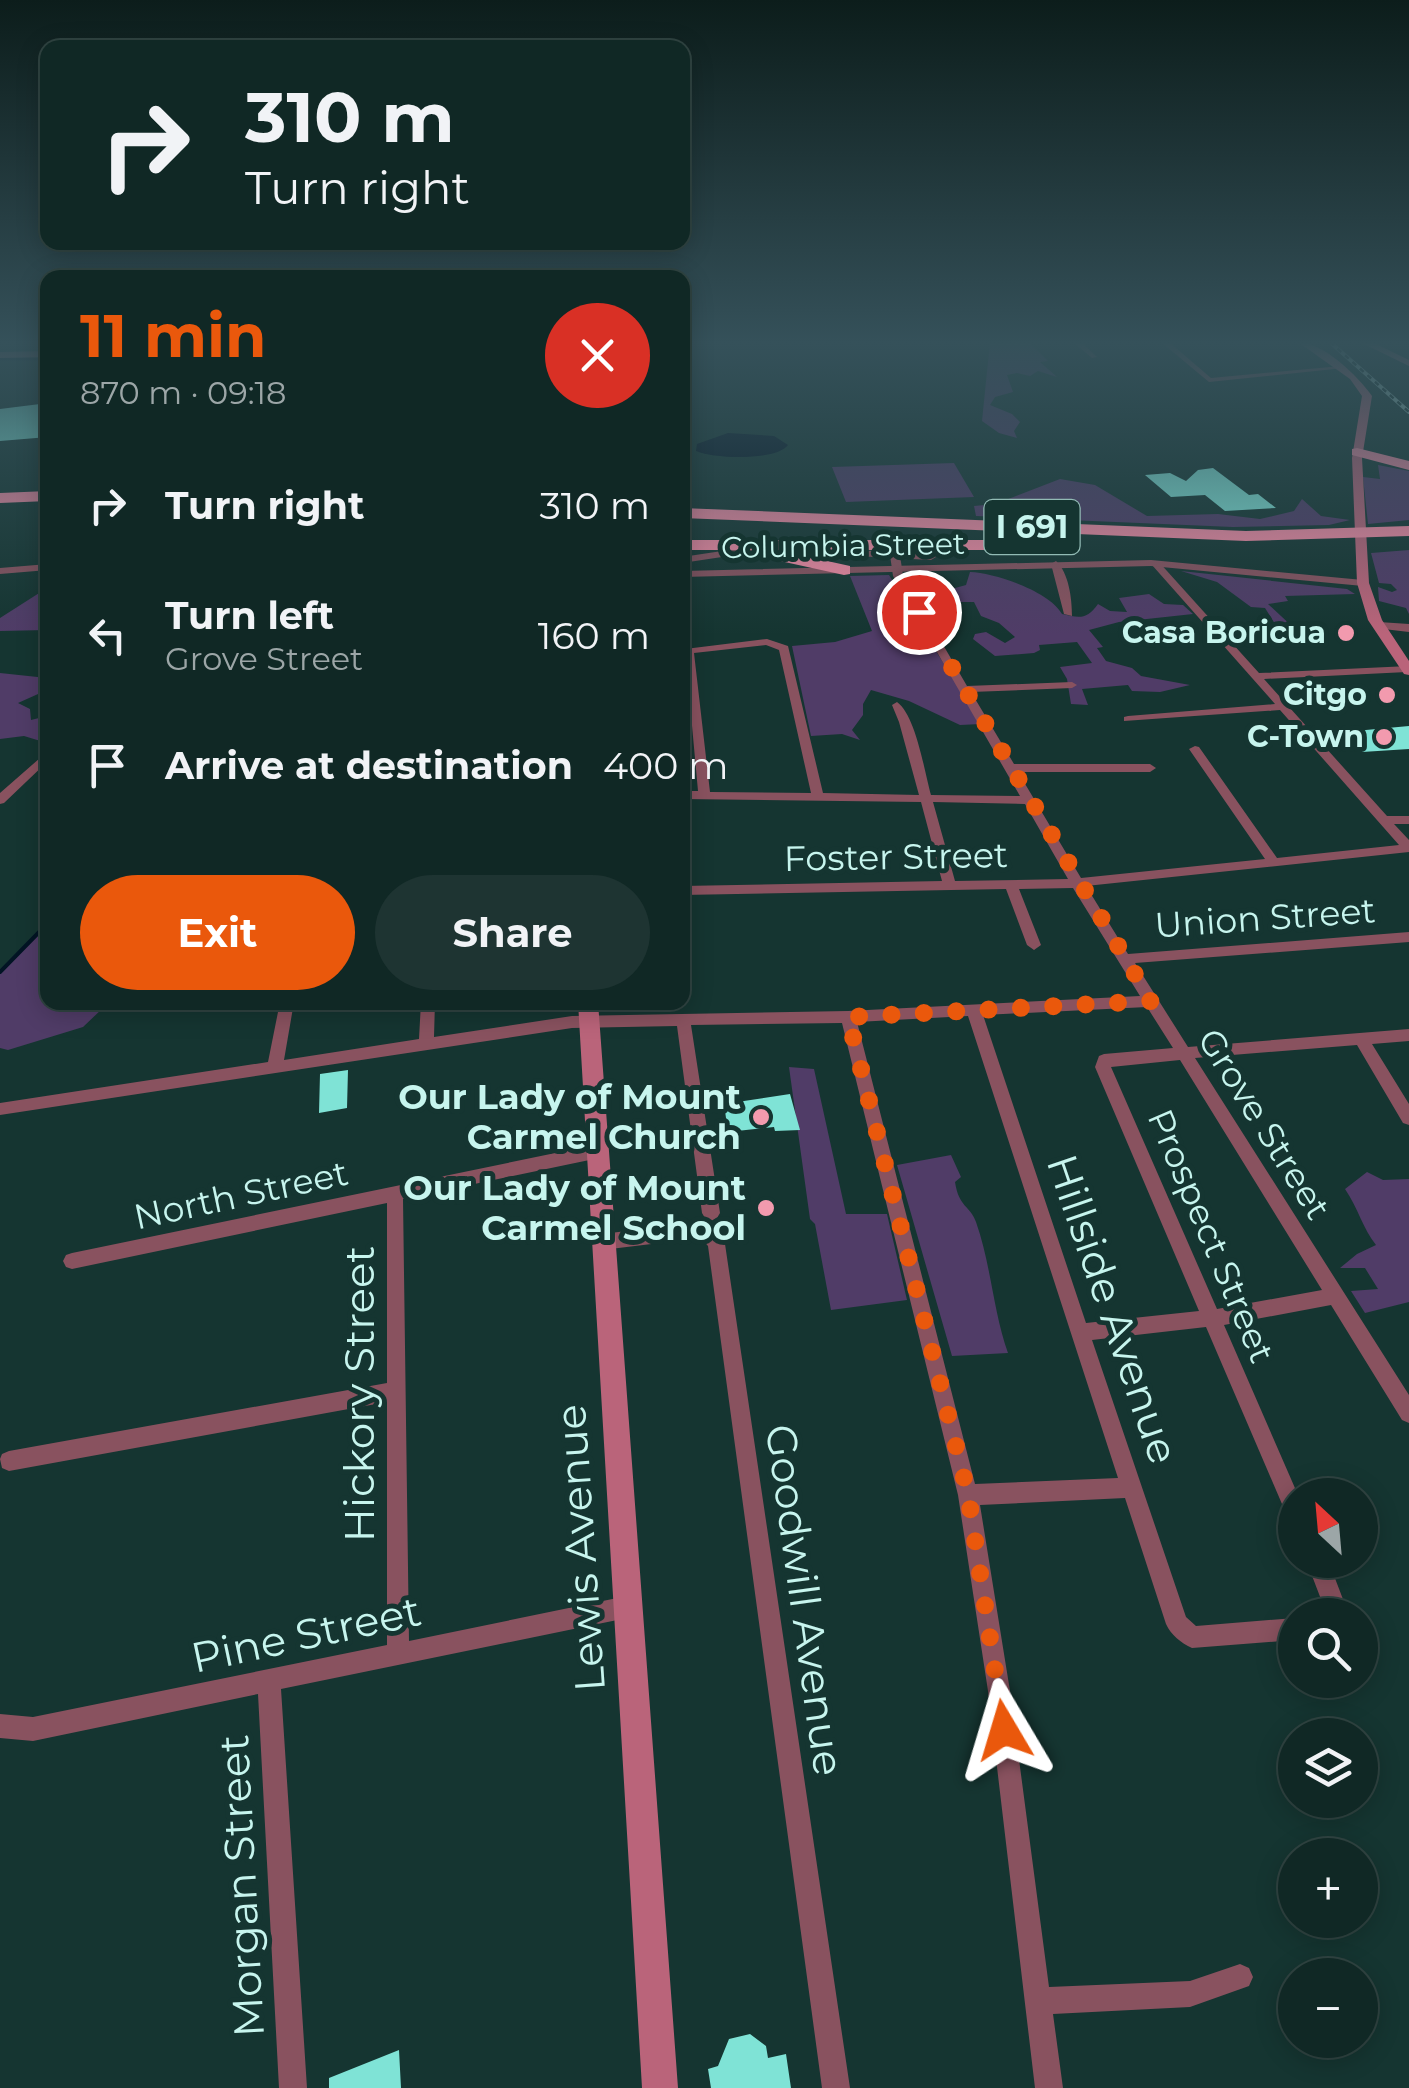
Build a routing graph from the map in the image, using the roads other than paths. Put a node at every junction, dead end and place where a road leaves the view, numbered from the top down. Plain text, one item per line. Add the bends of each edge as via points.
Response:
1 (1360, 439) edge
2 (1357, 460) junction
3 (1407, 465) edge
4 (40, 496) edge
5 (0, 498) edge
6 (40, 508) edge
7 (0, 510) edge
8 (690, 514) edge
9 (1409, 523) edge
10 (690, 526) edge
11 (1409, 531) edge
12 (690, 536) edge
13 (1395, 536) edge
14 (1334, 537) junction
15 (1120, 544) junction
16 (690, 545) edge
17 (690, 559) edge
18 (895, 562) junction
19 (1155, 563) junction
20 (1056, 564) junction
21 (40, 567) edge
22 (844, 570) junction
23 (0, 571) edge
24 (690, 574) edge
25 (1363, 583) junction
26 (1069, 614) dead end
27 (1379, 626) junction
28 (1409, 628) edge
29 (690, 650) edge
30 (690, 669) edge
31 (1408, 670) edge
32 (1255, 676) junction
33 (1072, 684) dead end
34 (964, 690) junction
35 (896, 705) dead end
36 (1283, 707) junction
37 (1128, 719) dead end
38 (1194, 749) dead end
39 (40, 762) edge
40 (1010, 768) junction
41 (1150, 768) dead end
42 (0, 778) edge
43 (20, 781) junction
44 (690, 795) edge
45 (704, 796) junction
46 (818, 797) junction
47 (926, 798) junction
48 (0, 800) edge
49 (1029, 800) junction
50 (1384, 820) junction
51 (1409, 820) edge
52 (1409, 848) edge
53 (1274, 863) junction
54 (1077, 882) junction
55 (1011, 884) junction
56 (950, 886) junction
57 (690, 891) edge
58 (1409, 937) edge
59 (1034, 945) dead end
60 (1125, 959) junction
61 (1151, 1001) junction
62 (286, 1010) edge
63 (428, 1010) edge
64 (974, 1011) junction
65 (588, 1012) edge
66 (848, 1017) junction
67 (682, 1019) junction
68 (1409, 1034) edge
69 (1361, 1038) junction
70 (426, 1043) junction
71 (1182, 1051) junction
72 (275, 1067) junction
73 (0, 1109) edge
74 (1409, 1118) edge
75 (598, 1152) junction
76 (395, 1194) junction
77 (712, 1225) junction
78 (602, 1242) junction
79 (72, 1261) dead end
80 (1336, 1296) junction
81 (1212, 1318) junction
82 (1081, 1332) junction
83 (398, 1391) junction
84 (1409, 1413) edge
85 (9, 1461) dead end
86 (1281, 1478) edge
87 (1133, 1486) junction
88 (968, 1494) junction
89 (627, 1607) junction
90 (1278, 1630) edge
91 (398, 1654) junction
92 (269, 1680) junction
93 (0, 1726) edge
94 (1240, 1977) dead end
95 (1038, 2002) junction
96 (293, 2088) edge
97 (660, 2088) edge
98 (836, 2088) edge
99 (1050, 2088) edge

1 - 2 main road
2 - 3 highway
2 - 25 main road
4 - 5 highway
6 - 7 highway
8 - 14 highway, I 691
9 - 13 highway
10 - 15 highway, I 691
11 - 13 highway, I 691
12 - 22 highway
13 - 14 highway, I 691
14 - 15 highway, I 691
15 - 16 highway
17 - 18 street via 758,548
18 - 20 street, Columbia Street
18 - 22 street, Columbia Street
18 - 34 street, Grove Street
19 - 20 street, Columbia Street
19 - 25 street, Columbia Street
19 - 32 street
20 - 26 street
21 - 23 street
22 - 24 street, Columbia Street
25 - 27 main road
27 - 28 street
27 - 31 main road
29 - 46 street via 776,642 784,648
30 - 45 street
31 - 32 street
32 - 36 street
33 - 34 street
34 - 40 street, Grove Street
35 - 47 street
36 - 37 street
36 - 50 street
38 - 53 street
39 - 43 street
40 - 41 street
40 - 49 street, Grove Street
42 - 43 street
43 - 48 street
44 - 45 street
45 - 46 street
46 - 47 street
47 - 49 street
47 - 56 street
49 - 54 street, Grove Street
50 - 51 street
50 - 52 street
52 - 53 street, Foster Street
53 - 54 street, Foster Street
54 - 55 street, Foster Street
54 - 60 street, Grove Street
55 - 56 street, Foster Street
55 - 59 street
56 - 57 street, Foster Street
58 - 60 street, Union Street
60 - 61 street, Grove Street
61 - 64 street
61 - 71 street, Grove Street
62 - 72 street
63 - 70 street
64 - 66 street
64 - 82 street, Hillside Avenue
65 - 67 street
65 - 70 street
65 - 75 main road, Lewis Avenue
66 - 67 street
66 - 88 street
67 - 77 street, Goodwill Avenue
68 - 69 street
69 - 71 street
69 - 74 street
70 - 72 street
71 - 80 street, Grove Street
71 - 81 street, Prospect Street via 1111,1057 1103,1067
72 - 73 street
75 - 76 street, North Street
75 - 78 main road, Lewis Avenue
76 - 79 street, North Street
76 - 83 street, Hickory Street
77 - 78 street
77 - 98 street, Goodwill Avenue
78 - 89 main road, Lewis Avenue
80 - 81 street
80 - 84 street, Grove Street
81 - 82 street
81 - 86 street, Prospect Street
82 - 87 street, Hillside Avenue
83 - 85 street
83 - 91 street, Hickory Street
87 - 88 street
87 - 90 street, Hillside Avenue via 1181,1630 1192,1637
88 - 95 street
89 - 91 street, Pine Street
89 - 97 main road, Lewis Avenue
91 - 92 street, Pine Street
92 - 93 street, Pine Street via 33,1729
92 - 96 street, Morgan Street
94 - 95 street via 1190,1994
95 - 99 street

